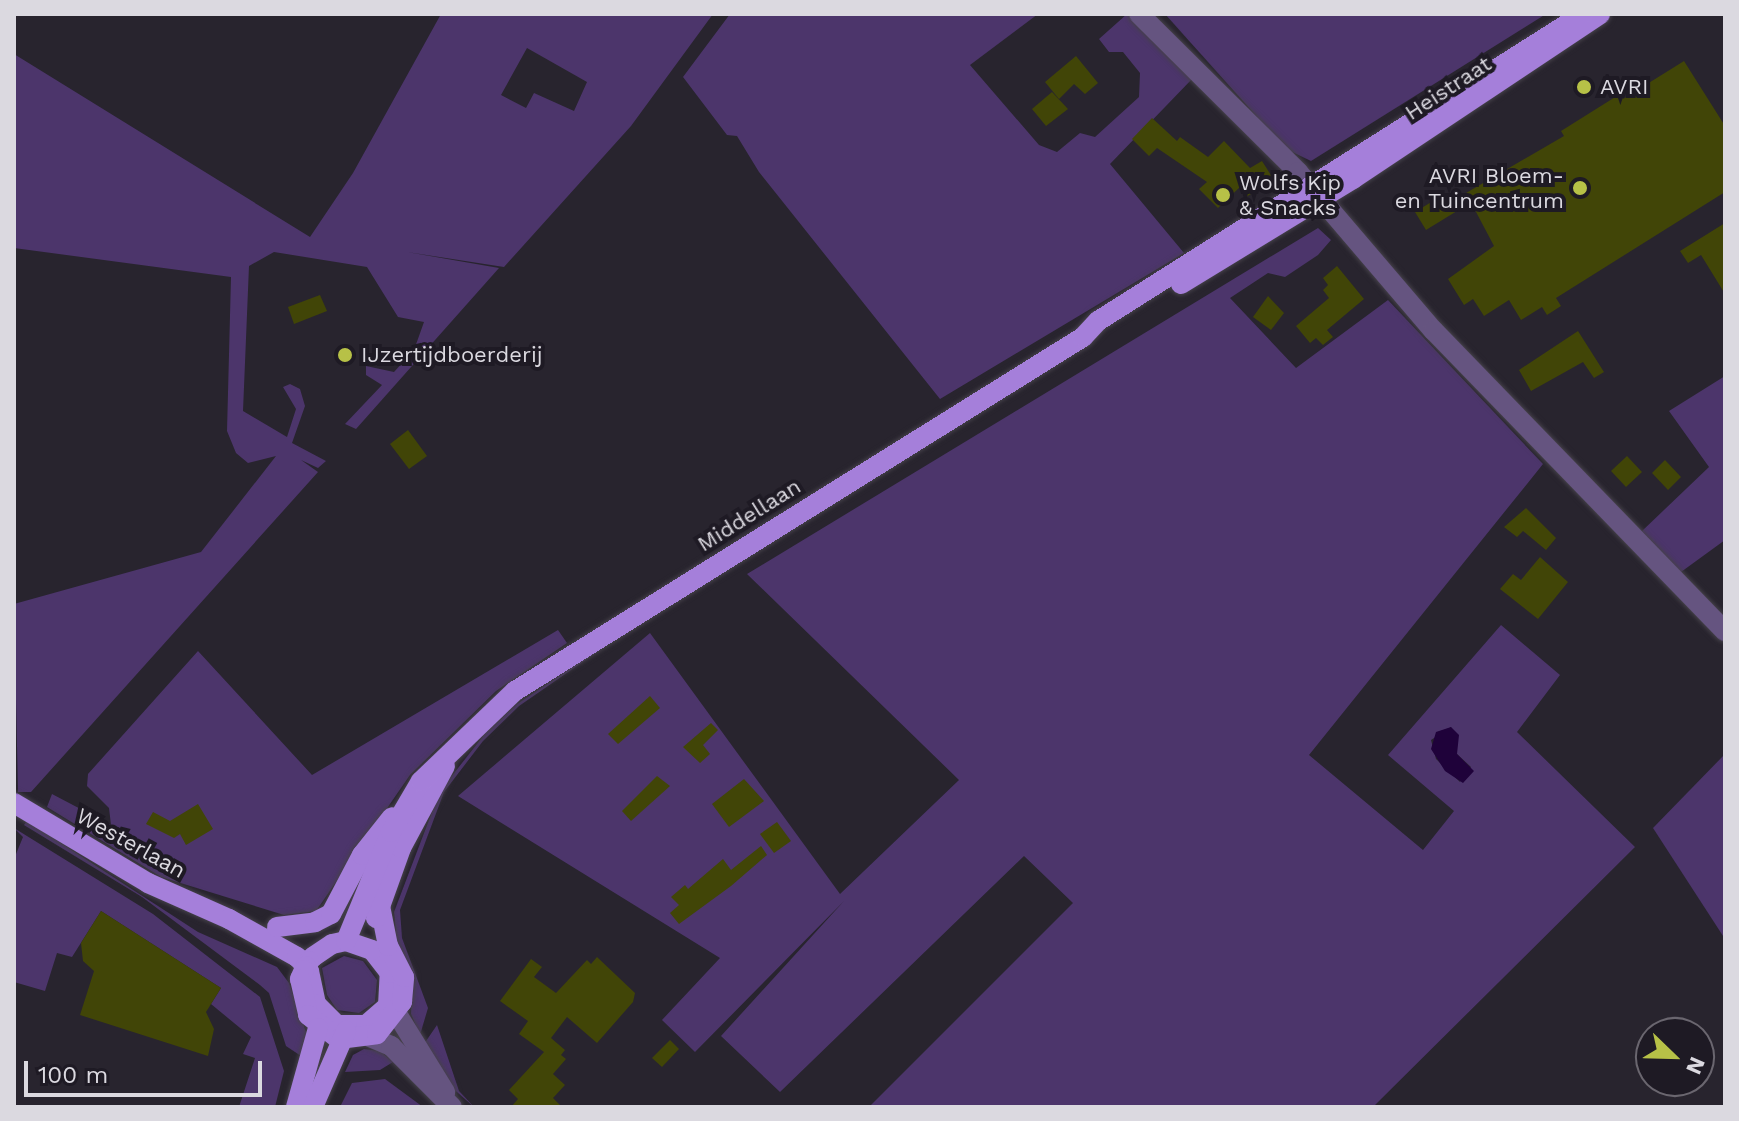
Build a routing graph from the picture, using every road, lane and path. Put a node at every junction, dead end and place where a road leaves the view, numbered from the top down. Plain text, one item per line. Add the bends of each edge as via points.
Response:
1 (1139, 14) edge
2 (1583, 14) edge
3 (1600, 14) edge
4 (1315, 193) junction
5 (1725, 631) edge
6 (453, 751) junction
7 (14, 803) edge
8 (406, 804) junction
9 (229, 919) junction
10 (277, 927) junction
11 (346, 941) junction
12 (325, 947) junction
13 (383, 950) junction
14 (303, 973) junction
15 (394, 1007) junction
16 (318, 1028) junction
17 (354, 1036) junction
18 (296, 1107) edge
19 (313, 1107) edge
20 (453, 1107) edge

1 - 4 street
2 - 4 main road, Heistraat
3 - 4 main road, Heistraat
4 - 5 street via 1434,331
4 - 6 main road, Middellaan via 1106,331 1083,337 555,663 498,705
6 - 8 main road, Middellaan
6 - 13 main road, Middellaan via 401,848 380,906 372,937
7 - 9 main road, Westerlaan via 148,883
8 - 10 main road via 376,834 331,914 315,922
8 - 11 main road, Middellaan
9 - 10 main road, Westerlaan
9 - 14 main road, Westerlaan
10 - 12 main road, Westerlaan
11 - 12 main road
11 - 13 main road
12 - 14 main road
13 - 15 main road
14 - 16 main road via 304,1008
14 - 17 main road via 319,1010
15 - 17 main road
15 - 20 street
16 - 17 main road
16 - 18 main road
17 - 19 main road via 323,1081
17 - 20 street via 391,1046

